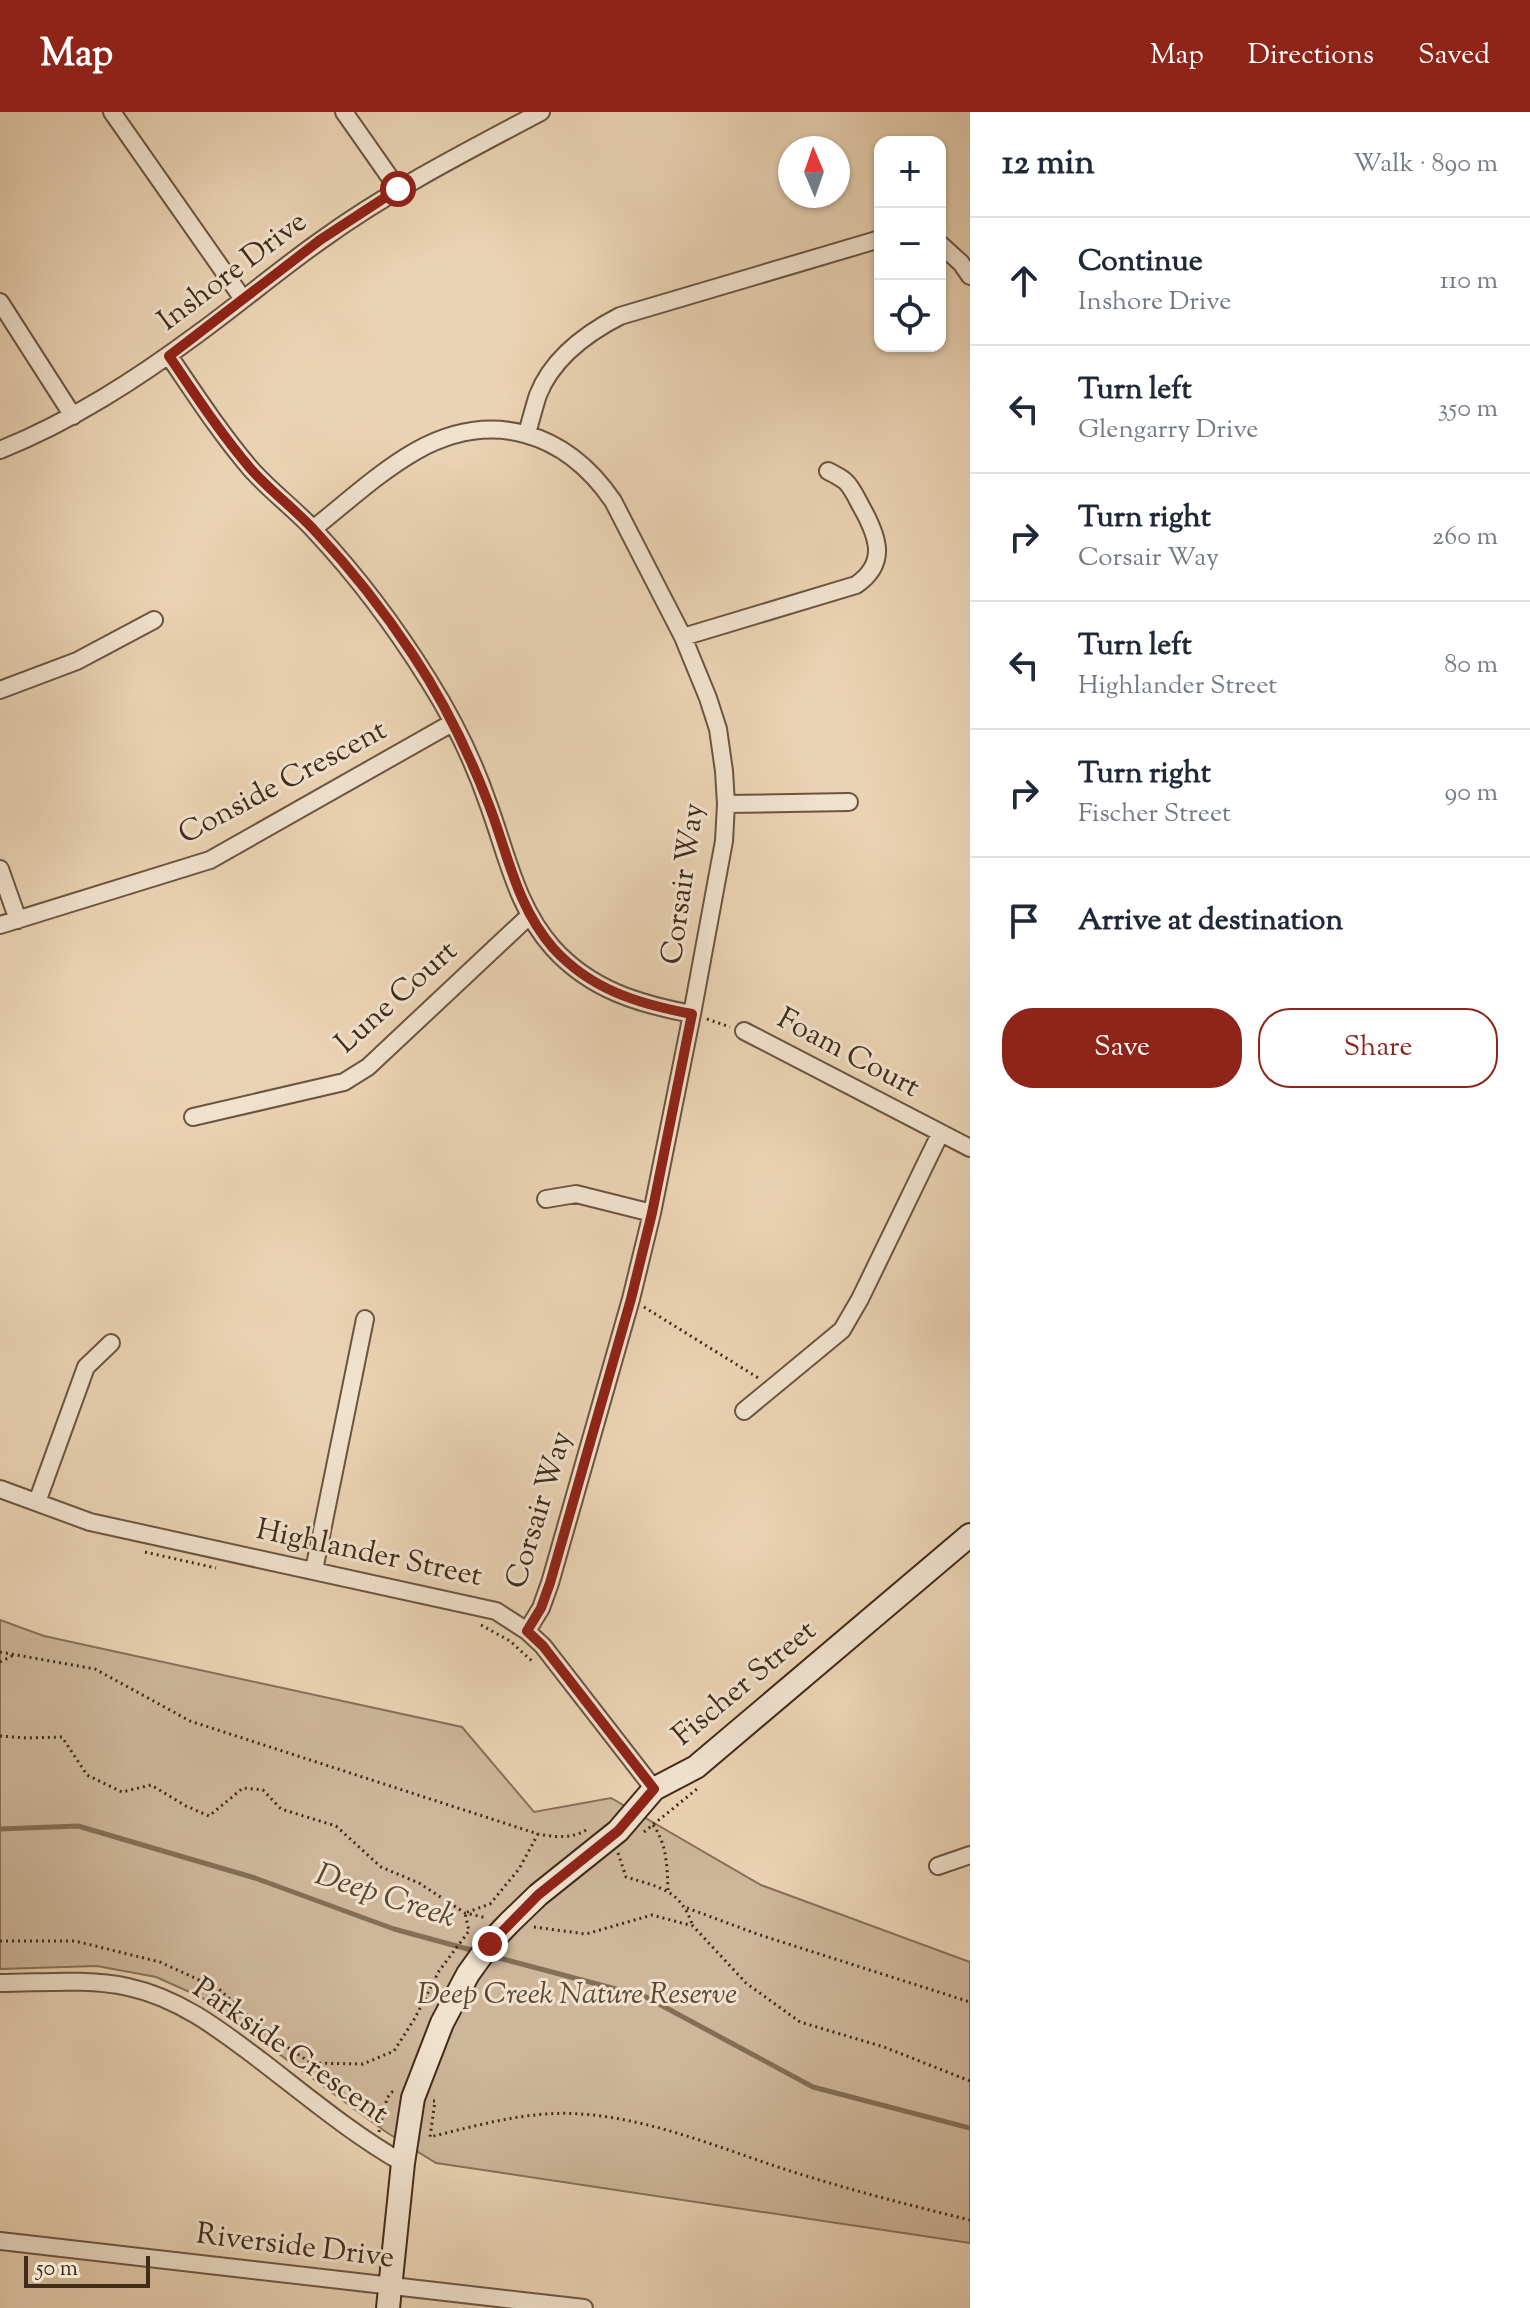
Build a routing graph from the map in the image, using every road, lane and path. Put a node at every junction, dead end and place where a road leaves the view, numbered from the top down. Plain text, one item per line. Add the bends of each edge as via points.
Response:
1 (112, 112) edge
2 (344, 112) edge
3 (541, 112) edge
4 (398, 189) junction
5 (874, 241) edge
6 (946, 249) edge
7 (970, 276) edge
8 (243, 299) junction
9 (0, 302) edge
10 (169, 356) junction
11 (73, 416) junction
12 (527, 433) junction
13 (0, 450) edge
14 (828, 471) dead end
15 (313, 529) junction
16 (154, 620) dead end
17 (683, 637) junction
18 (0, 690) edge
19 (452, 723) junction
20 (849, 802) dead end
21 (726, 804) junction
22 (0, 869) edge
23 (529, 916) junction
24 (18, 920) junction
25 (0, 925) edge
26 (692, 1014) junction
27 (744, 1031) joint
28 (193, 1117) dead end
29 (940, 1134) junction
30 (970, 1148) edge
31 (546, 1199) dead end
32 (652, 1213) junction
33 (631, 1299) junction
34 (365, 1319) dead end
35 (111, 1343) dead end
36 (773, 1387) junction
37 (744, 1411) dead end
38 (0, 1489) edge
39 (37, 1502) junction
40 (970, 1535) edge
41 (144, 1552) dead end
42 (221, 1569) dead end
43 (314, 1570) junction
44 (480, 1625) dead end
45 (527, 1631) junction
46 (0, 1652) edge
47 (15, 1654) junction
48 (0, 1662) edge
49 (533, 1662) dead end
50 (0, 1736) edge
51 (701, 1786) dead end
52 (654, 1789) junction
53 (653, 1825) junction
54 (538, 1834) junction
55 (638, 1837) dead end
56 (613, 1851) junction
57 (970, 1855) edge
58 (938, 1866) dead end
59 (668, 1890) junction
60 (687, 1908) junction
61 (465, 1913) junction
62 (509, 1923) junction
63 (693, 1926) junction
64 (0, 1941) edge
65 (0, 1983) edge
66 (970, 2002) edge
67 (970, 2081) edge
68 (413, 2098) junction
69 (374, 2147) junction
70 (403, 2163) junction
71 (970, 2220) edge
72 (0, 2241) edge
73 (389, 2297) edge
74 (584, 2308) edge

1 - 8 street
2 - 4 street
3 - 4 street, Inshore Drive
4 - 8 street, Inshore Drive
5 - 12 street via 601,325 549,375
6 - 7 street
8 - 10 street, Inshore Drive
9 - 11 street
10 - 11 street, Inshore Drive
10 - 15 street via 251,470
11 - 13 street, Inshore Drive
12 - 15 street, Corsair Way via 478,431 433,443
12 - 17 street, Corsair Way via 567,453 600,482
14 - 17 street via 847,483 873,528 877,553 867,577 856,585
15 - 19 street via 374,601
16 - 18 street via 77,661
17 - 21 street, Corsair Way via 718,729
19 - 23 street via 488,802
19 - 24 street, Conside Crescent via 210,860
20 - 21 street
21 - 26 street, Corsair Way
22 - 24 street
23 - 26 street via 555,950 592,980 638,1003
23 - 28 street, Lune Court via 368,1067 344,1082
24 - 25 street, Conside Crescent
26 - 27 path
26 - 32 street, Corsair Way
27 - 29 street, Foam Court
29 - 30 street, Foam Court
29 - 36 street via 842,1330
31 - 32 street via 576,1194
32 - 33 street, Corsair Way
33 - 36 path
33 - 45 street, Corsair Way via 550,1583
34 - 43 street
35 - 39 street via 86,1367
36 - 37 street
38 - 39 street, Highlander Street
39 - 43 street, Highlander Street via 90,1522
40 - 52 street, Fischer Street via 696,1767
41 - 42 path
43 - 45 street, Highlander Street via 496,1611
44 - 49 path via 510,1641
45 - 52 street, Highlander Street
46 - 47 path
47 - 48 path
47 - 54 path via 95,1669 190,1721
50 - 61 path via 62,1737 87,1775 122,1792 151,1785 209,1816 243,1788 263,1790 281,1809 336,1826 381,1867 419,1883
51 - 53 path
52 - 56 street, Fischer Street via 624,1825
53 - 55 path
53 - 59 path via 662,1837
54 - 56 path via 578,1836 594,1824
54 - 61 path via 519,1869 490,1904
56 - 59 path via 626,1877
56 - 62 street, Fischer Street via 538,1895
57 - 58 street
59 - 60 path
60 - 63 path
60 - 66 path
61 - 62 path
61 - 64 path via 469,1931 439,1971 394,2051 363,2064 311,2063 265,2032 219,1989 160,1962 75,1941
62 - 63 path via 586,1934 652,1915
62 - 68 street, Fischer Street via 476,1963 442,2023
63 - 67 path via 746,1983 800,2022
65 - 69 street, Parkside Crescent via 127,1987 185,2008
68 - 69 path via 392,2092 387,2098
68 - 70 street, Fischer Street
68 - 71 path via 435,2101 430,2137 526,2116 580,2114 707,2142 877,2197
69 - 70 street, Parkside Crescent
70 - 73 street, Fischer Street
72 - 73 street, Riverside Drive
73 - 74 street, Riverside Drive

